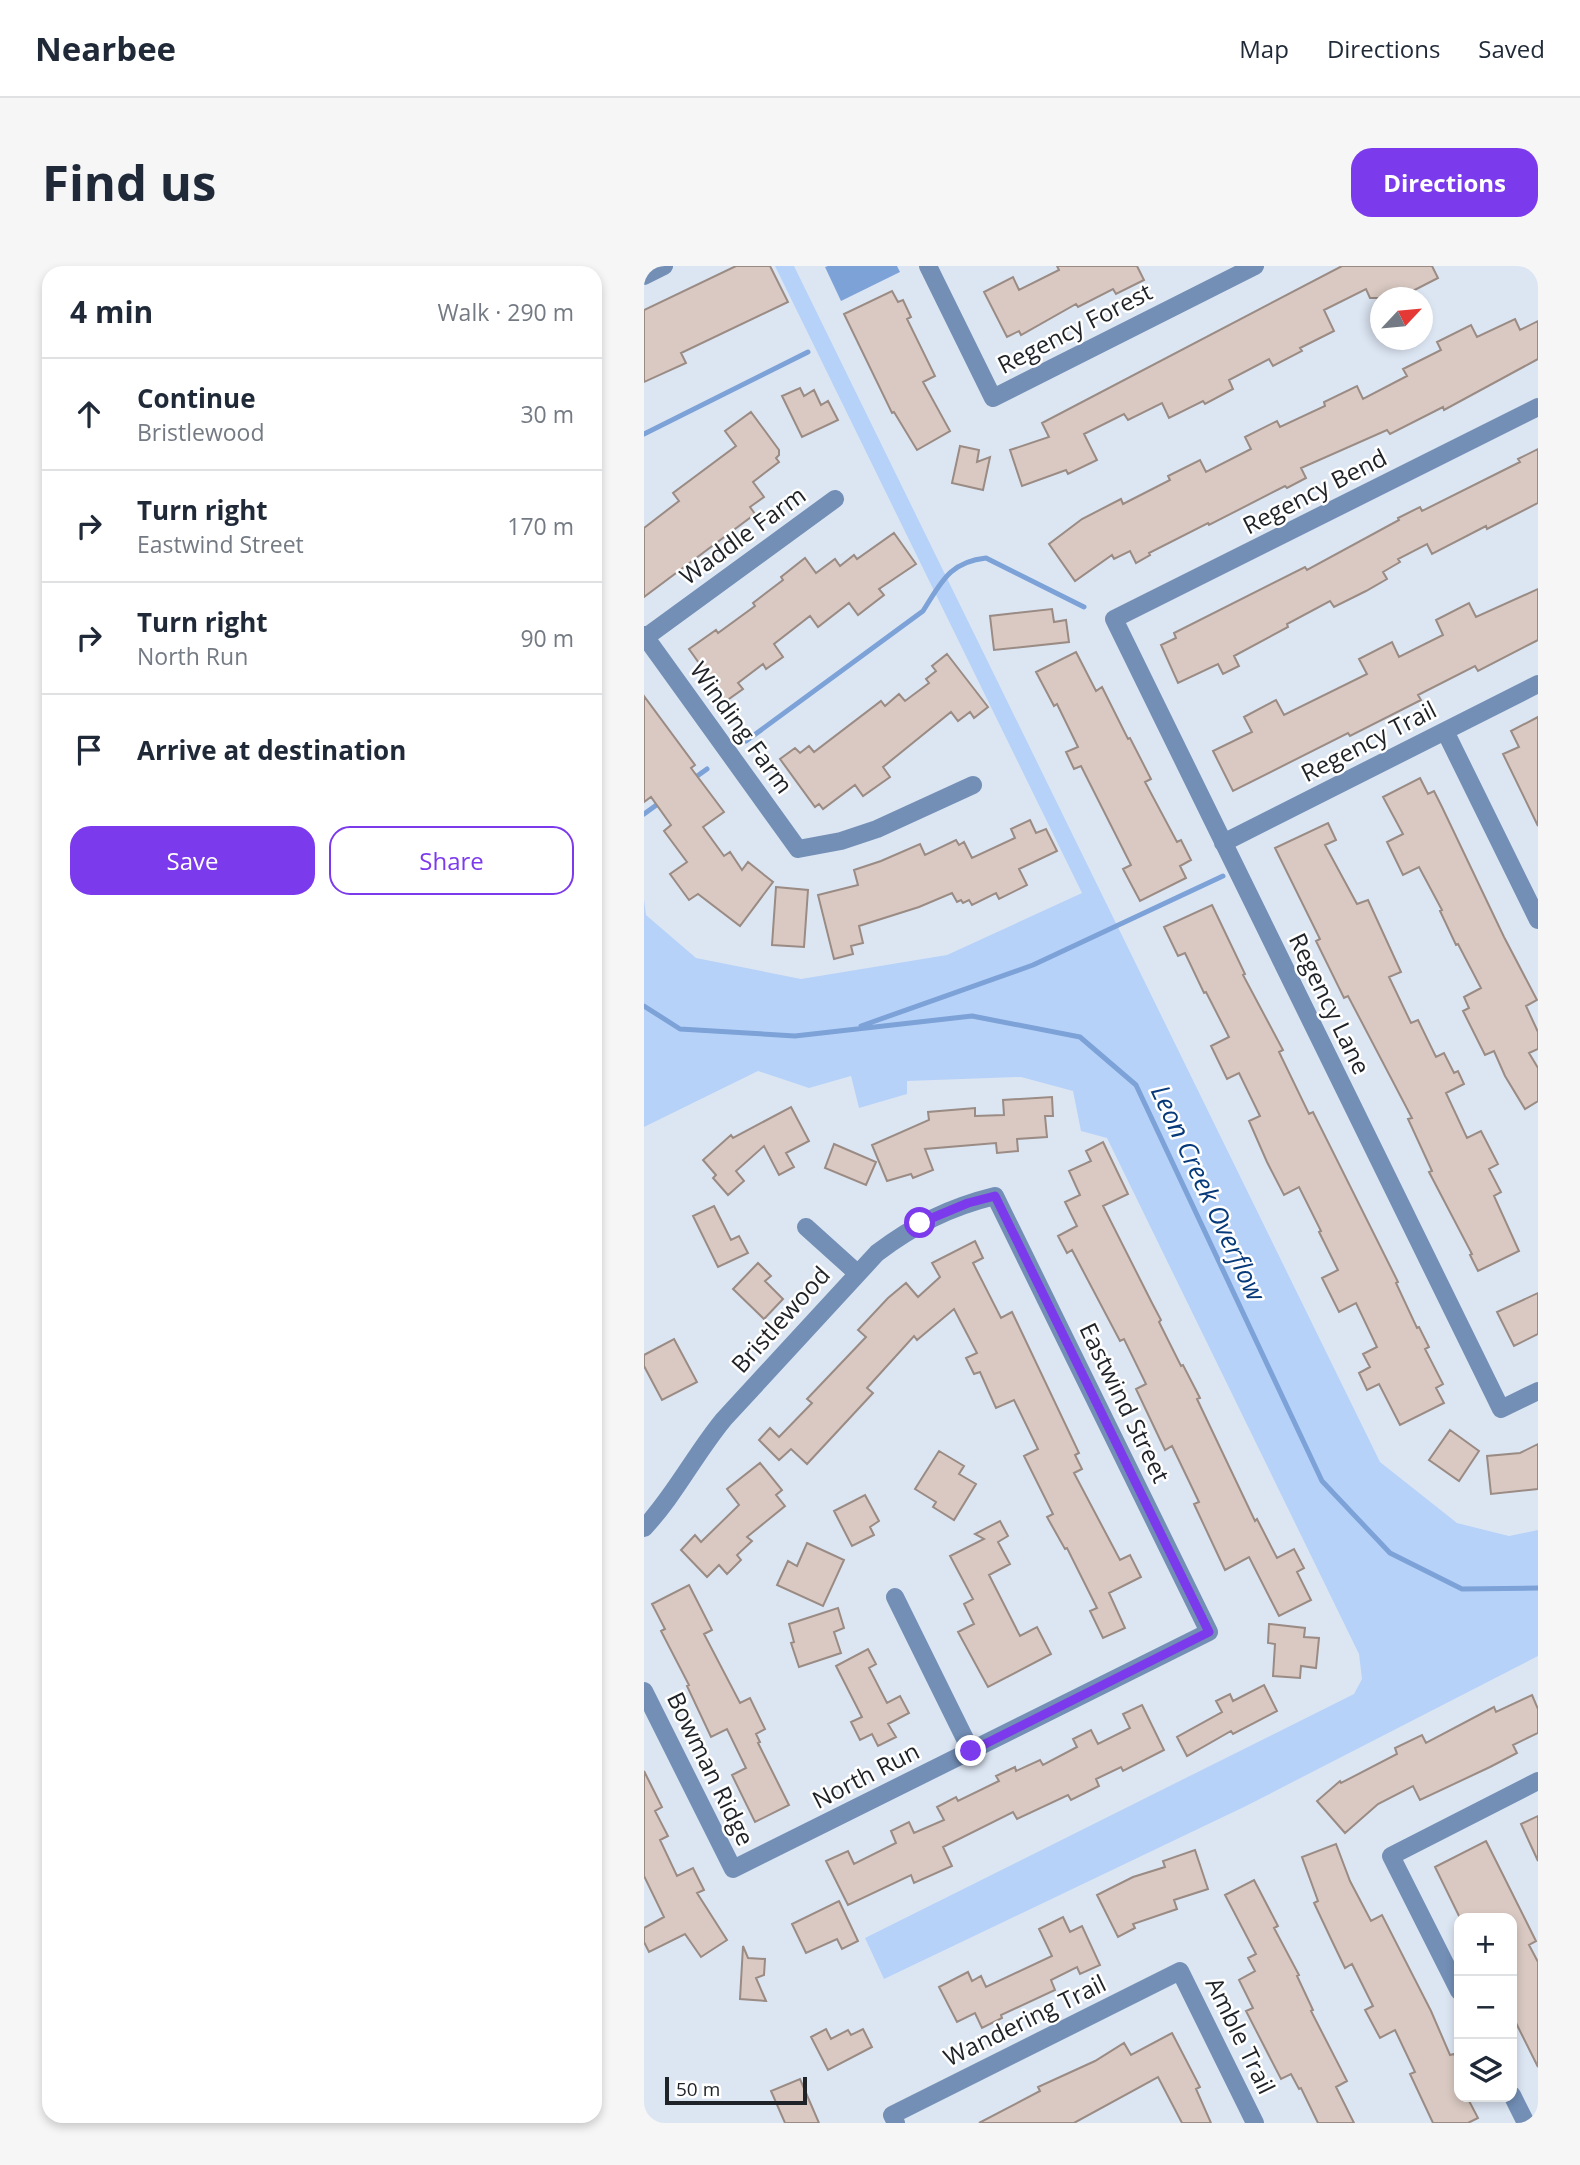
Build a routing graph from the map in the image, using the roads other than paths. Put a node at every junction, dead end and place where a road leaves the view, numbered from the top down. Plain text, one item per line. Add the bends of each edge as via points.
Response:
1 (664, 266) edge
2 (928, 266) edge
3 (1255, 266) edge
4 (644, 276) edge
5 (1538, 407) edge
6 (835, 499) dead end
7 (1114, 620) joint
8 (645, 636) edge
9 (1538, 684) edge
10 (1445, 731) junction
11 (974, 785) dead end
12 (1223, 844) junction
13 (1538, 920) edge
14 (995, 1196) joint
15 (806, 1227) dead end
16 (857, 1273) junction
17 (1538, 1391) edge
18 (644, 1528) edge
19 (895, 1597) dead end
20 (1209, 1632) joint
21 (644, 1691) edge
22 (971, 1751) junction
23 (1538, 1781) edge
24 (733, 1869) joint
25 (1180, 1971) joint
26 (1454, 1981) edge
27 (1516, 2102) edge
28 (894, 2119) edge
29 (1255, 2123) edge
30 (1526, 2123) edge

1 - 4 street
2 - 3 street, Regency Forest via 993,398
5 - 7 street, Regency Bend
6 - 8 street, Waddle Farm
7 - 12 street, Regency Lane
8 - 11 street, Winding Farm via 798,849 877,829
9 - 10 street, Regency Trail
10 - 12 street, Regency Trail
10 - 13 street
12 - 17 street, Regency Lane via 1501,1409
14 - 16 street, Bristlewood via 920,1223
14 - 20 street, Eastwind Street
15 - 16 street
16 - 18 street, Bristlewood via 724,1419
19 - 22 street
20 - 22 street, North Run
21 - 24 street, Bowman Ridge
22 - 24 street, North Run
23 - 26 street via 1391,1856
25 - 28 street, Wandering Trail
25 - 29 street, Amble Trail
27 - 30 street

